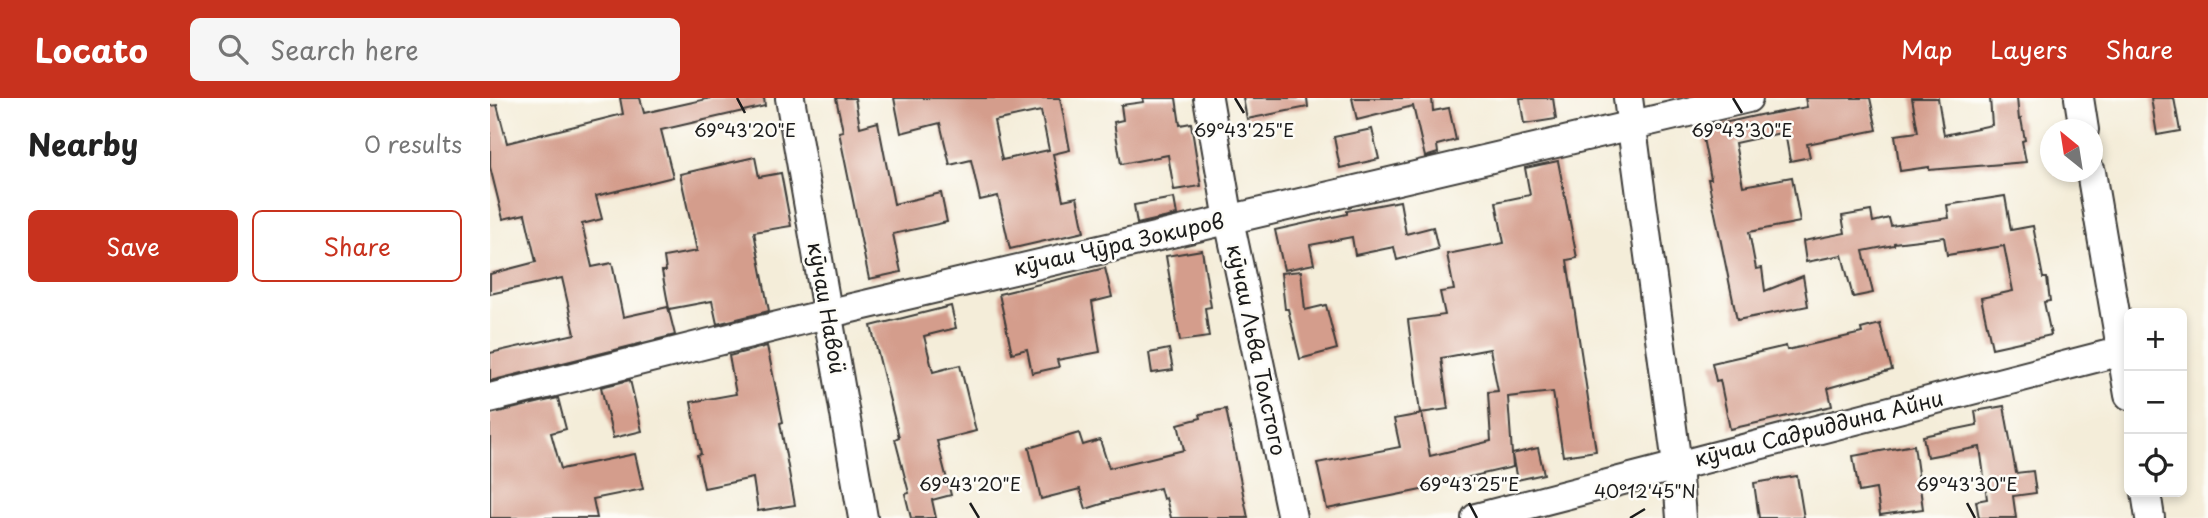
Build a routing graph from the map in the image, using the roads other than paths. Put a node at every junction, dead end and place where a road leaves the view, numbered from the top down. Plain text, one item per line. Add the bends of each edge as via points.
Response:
1 (790, 98) edge
2 (1208, 98) edge
3 (1748, 98) edge
4 (2078, 98) edge
5 (1630, 111) edge
6 (2082, 119) edge
7 (2093, 182) edge
8 (1229, 220) junction
9 (826, 314) junction
10 (2122, 351) junction
11 (2125, 371) edge
12 (490, 398) edge
13 (1677, 465) junction
14 (2147, 497) edge
15 (863, 518) edge
16 (1292, 518) edge
17 (1476, 518) edge
18 (1681, 518) edge
19 (2150, 518) edge

1 - 9 street, кӯчаи Навоӣ
2 - 8 street, кӯчаи Льва Толстого
3 - 5 street, кӯчаи Ҷӯра Зокиров
4 - 6 street
5 - 8 street, кӯчаи Ҷӯра Зокиров
5 - 13 street
7 - 10 street
8 - 9 street, кӯчаи Ҷӯра Зокиров
8 - 16 street, кӯчаи Льва Толстого
9 - 12 street, кӯчаи Ҷӯра Зокиров
9 - 15 street, кӯчаи Навоӣ
10 - 11 street
10 - 13 street, кӯчаи Садриддина Айни
13 - 17 street, кӯчаи Садриддина Айни
13 - 18 street
14 - 19 street

